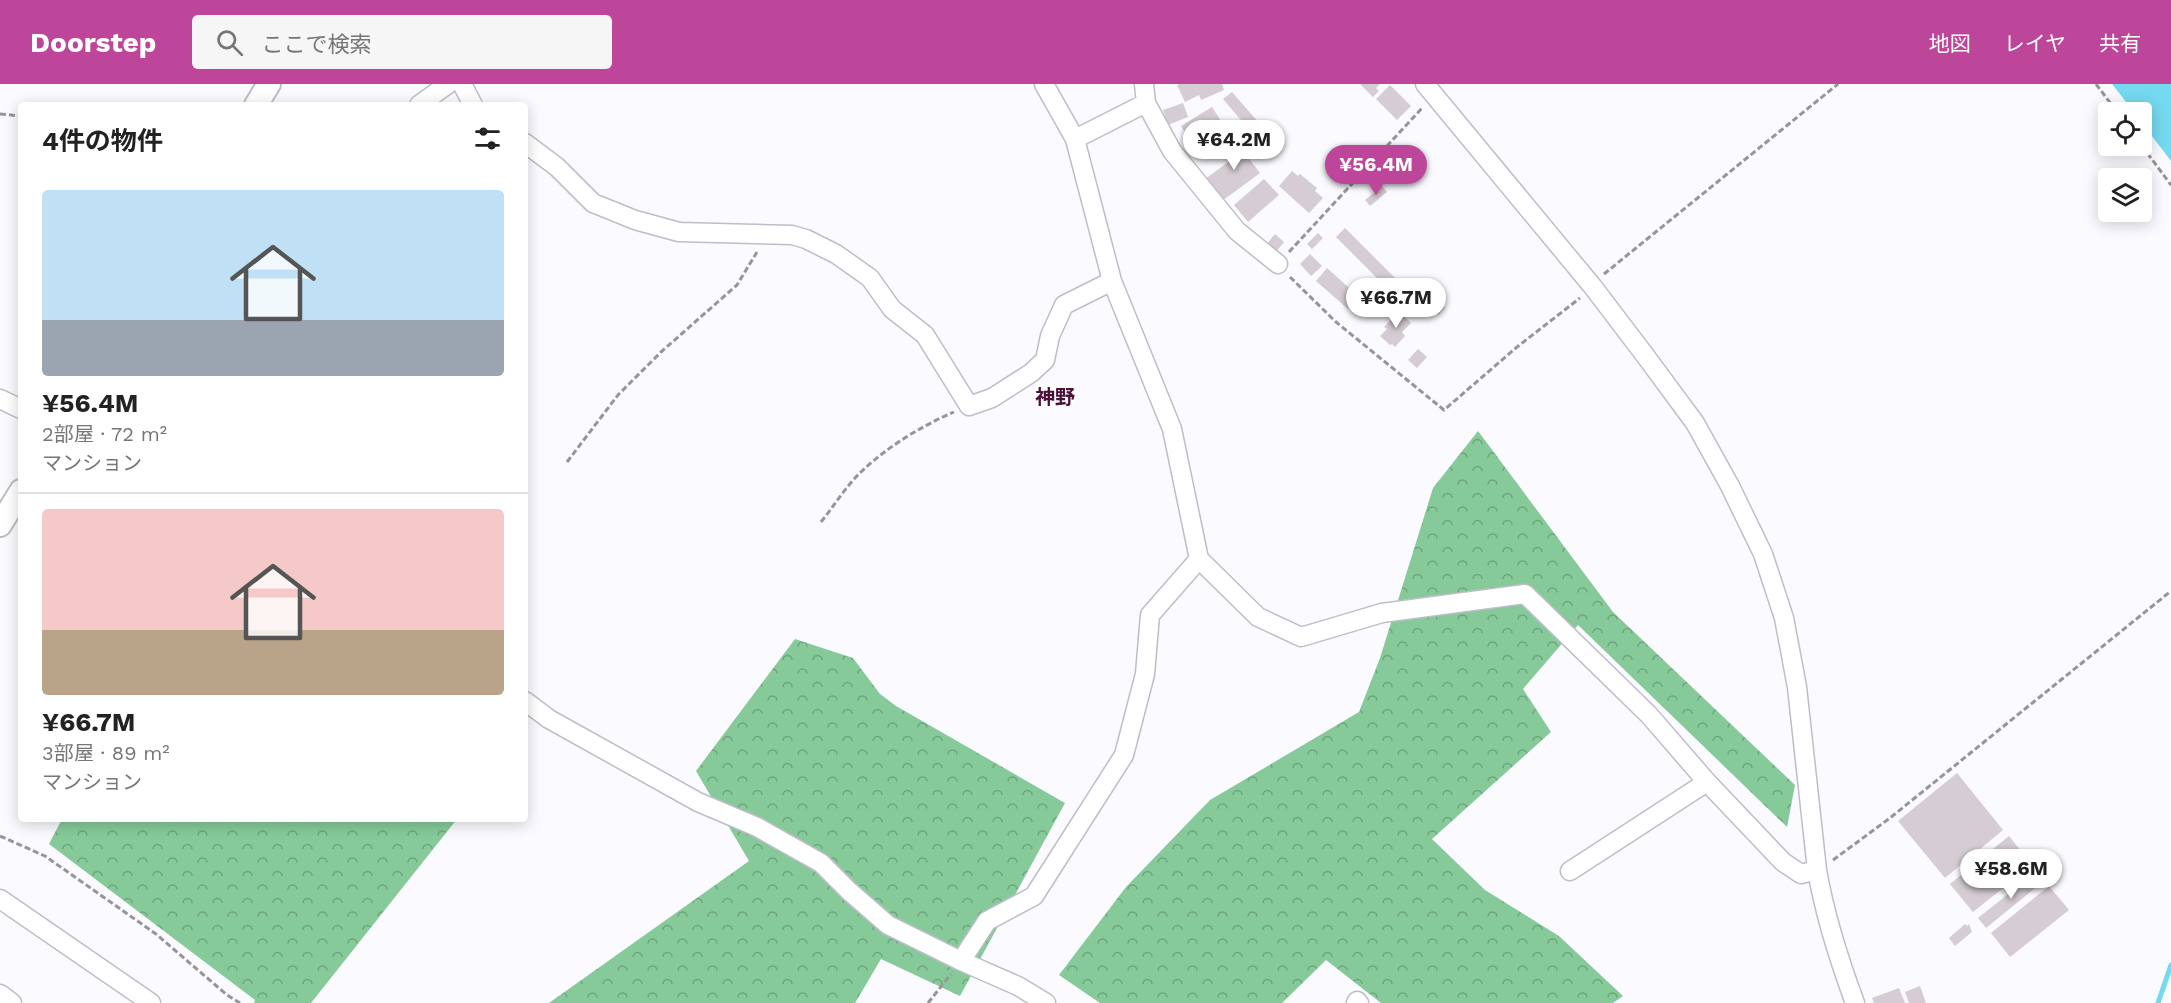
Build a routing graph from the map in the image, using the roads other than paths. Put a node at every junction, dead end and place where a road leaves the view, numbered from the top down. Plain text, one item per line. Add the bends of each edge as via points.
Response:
1 (269, 84) edge
2 (448, 84) edge
3 (462, 84) edge
4 (1044, 84) edge
5 (1143, 84) edge
6 (1430, 89) edge
7 (258, 102) edge
8 (423, 102) edge
9 (471, 102) edge
10 (1146, 103) junction
11 (1075, 139) junction
12 (528, 145) edge
13 (1278, 264) road end
14 (1112, 281) junction
15 (0, 399) edge
16 (18, 408) edge
17 (18, 496) edge
18 (0, 525) edge
19 (1199, 559) junction
20 (528, 703) edge
21 (1707, 782) junction
22 (1817, 870) junction
23 (1570, 871) dead end
24 (0, 899) edge
25 (961, 961) junction
26 (0, 994) edge
27 (12, 1003) edge
28 (151, 1003) edge
29 (1046, 1003) edge
30 (1855, 1003) edge

1 - 7 main road
2 - 8 street
3 - 9 street
4 - 11 street
5 - 10 street
6 - 22 street via 1592,286 1695,423 1730,486 1763,554 1784,618 1797,687
10 - 11 street
10 - 13 street via 1172,151 1237,231
11 - 14 street
12 - 14 street via 557,166 593,202 635,220 679,232 792,235 836,254 870,278 892,309 925,335 969,406 992,398 1038,367 1045,360 1064,304
14 - 19 street via 1172,429
15 - 16 street
17 - 18 main road
19 - 21 street via 1258,617 1301,637 1382,613 1526,594 1649,715
19 - 25 street via 1150,615 1145,675 1124,755 1034,896 987,921
20 - 25 street via 549,719 698,802 757,827 821,863 888,925
21 - 22 street via 1783,862 1801,874
21 - 23 street
22 - 30 street via 1839,959
24 - 28 street
25 - 29 street
26 - 27 street

